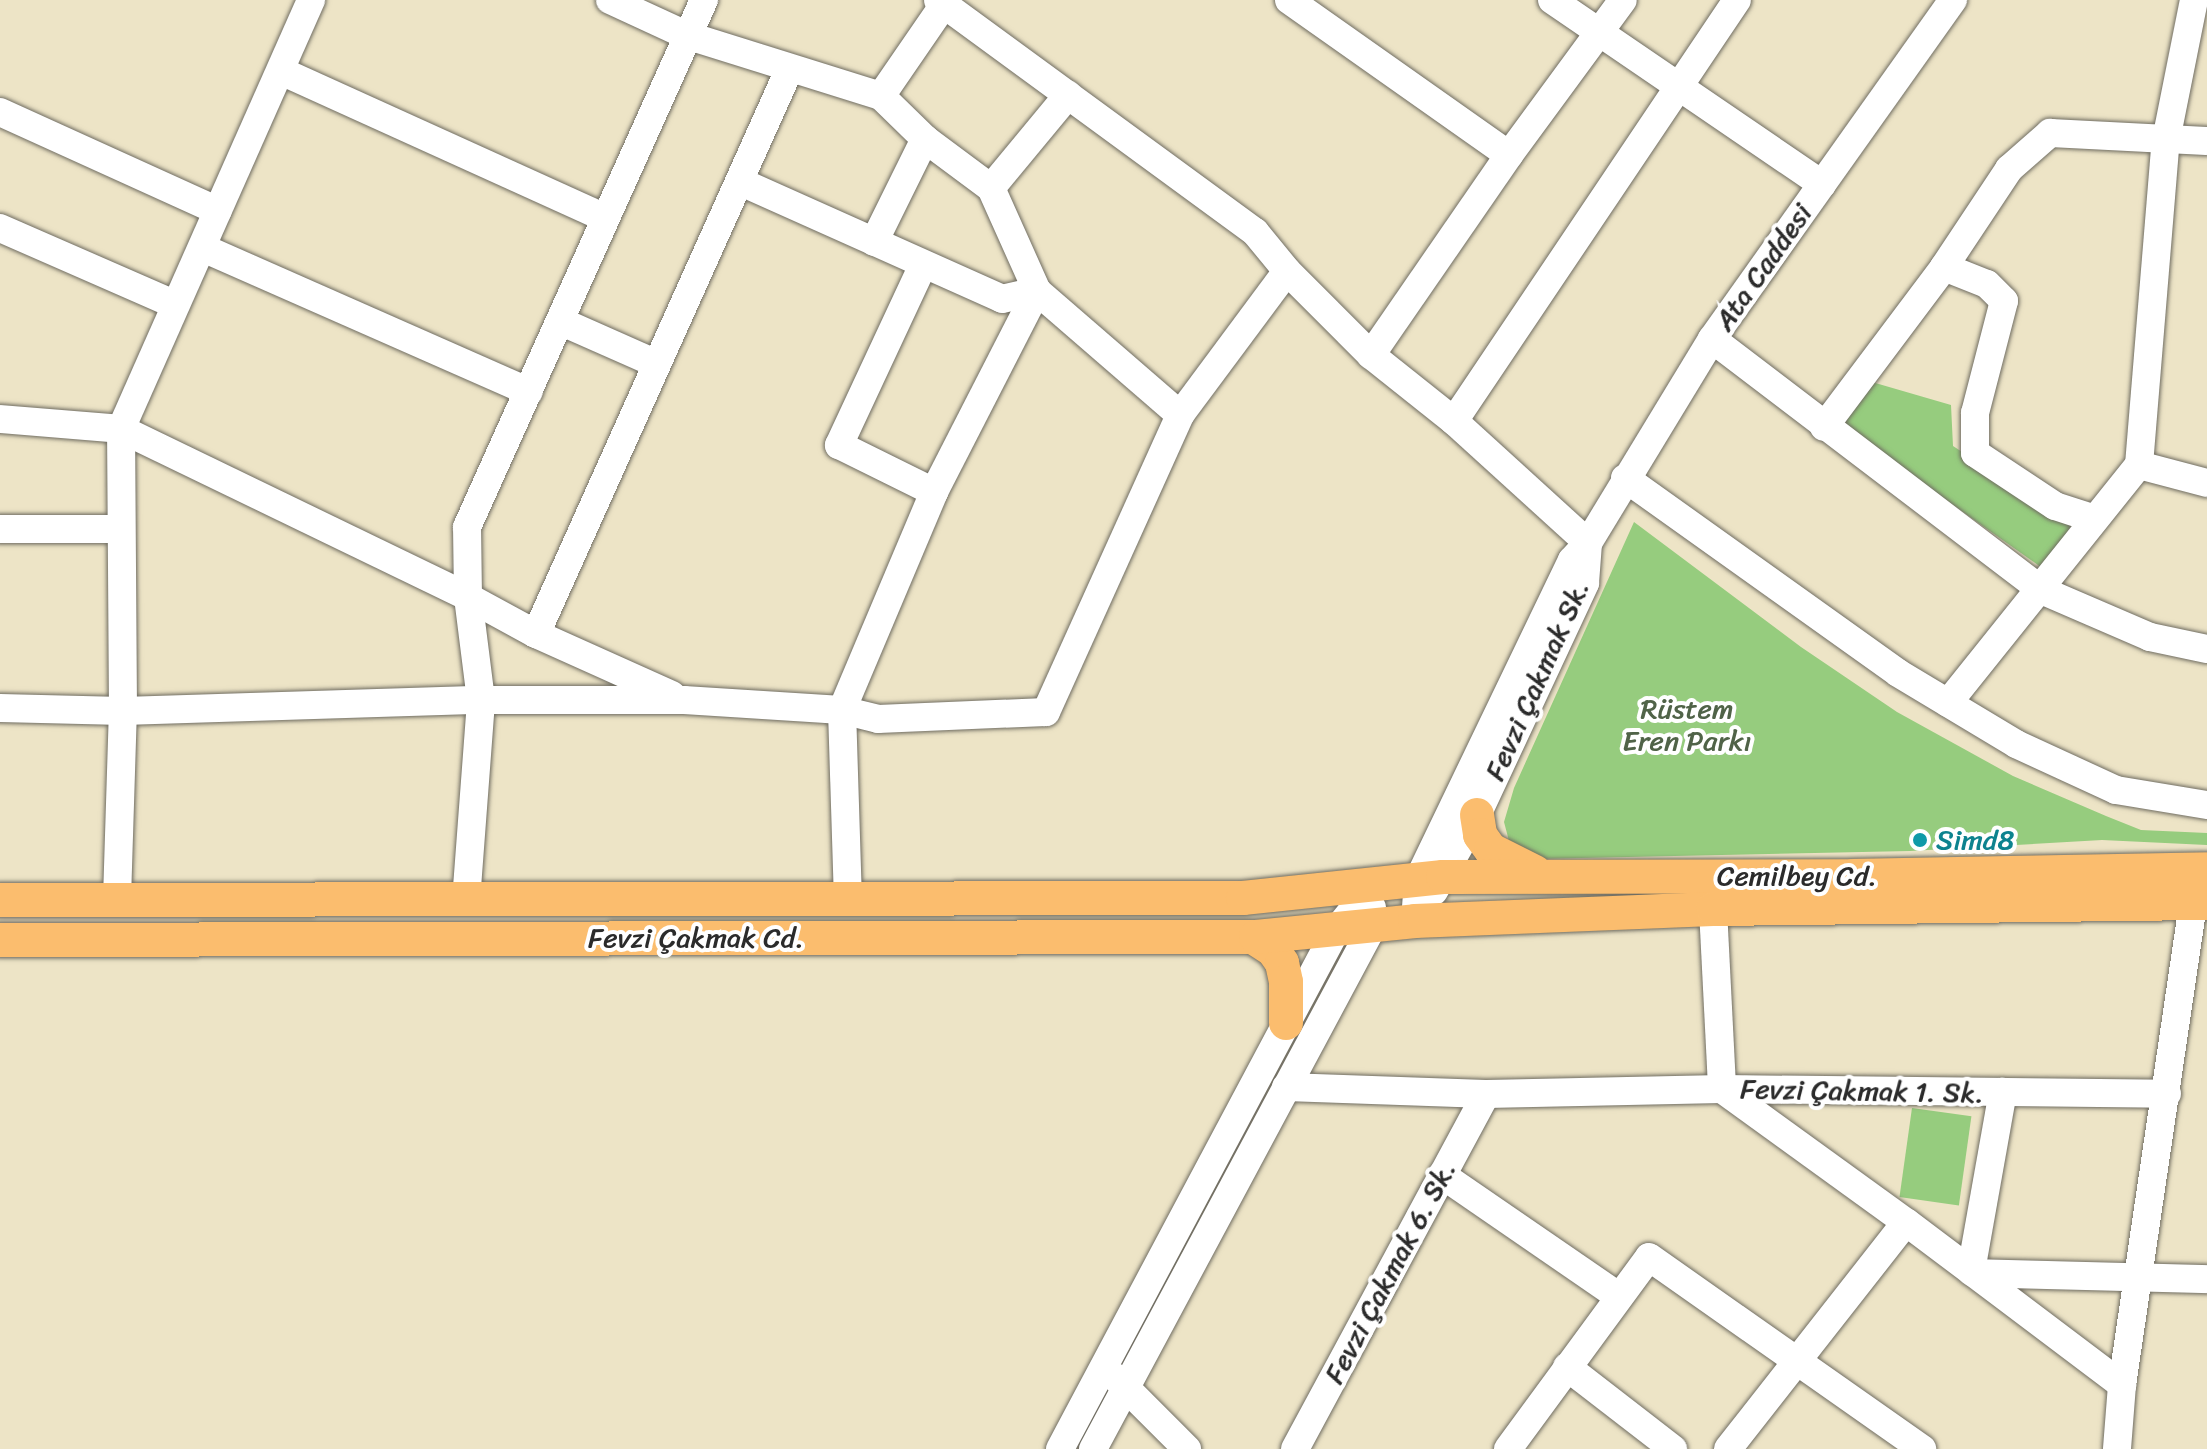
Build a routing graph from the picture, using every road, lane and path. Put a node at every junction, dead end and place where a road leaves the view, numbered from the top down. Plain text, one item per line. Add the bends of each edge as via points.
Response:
1 (311, 0) edge
2 (610, 0) edge
3 (704, 0) edge
4 (1289, 0) edge
5 (1552, 0) edge
6 (1623, 0) edge
7 (1737, 0) edge
8 (1953, 0) edge
9 (943, 1) edge
10 (2191, 1) edge
11 (686, 35) junction
12 (1598, 35) junction
13 (789, 70) junction
14 (281, 71) junction
15 (1676, 87) junction
16 (1068, 95) junction
17 (881, 96) junction
18 (0, 112) edge
19 (925, 139) junction
20 (2166, 140) junction
21 (2207, 141) edge
22 (1509, 155) junction
23 (741, 182) junction
24 (1822, 184) junction
25 (991, 188) junction
26 (218, 211) junction
27 (605, 218) junction
28 (0, 228) edge
29 (874, 242) junction
30 (203, 248) junction
31 (923, 265) junction
32 (1944, 267) junction
33 (1287, 271) junction
34 (1037, 291) junction
35 (174, 304) junction
36 (560, 321) junction
37 (1712, 339) junction
38 (1371, 355) junction
39 (655, 363) junction
40 (529, 392) junction
41 (1180, 415) junction
42 (0, 419) edge
43 (1454, 421) junction
44 (1824, 427) junction
45 (121, 429) junction
46 (2139, 465) junction
47 (1625, 478) junction
48 (2207, 483) edge
49 (934, 492) junction
50 (2093, 518) junction
51 (0, 529) edge
52 (120, 529) junction
53 (1588, 543) junction
54 (2041, 590) junction
55 (468, 597) junction
56 (536, 634) junction
57 (2207, 649) edge
58 (481, 700) junction
59 (684, 700) junction
60 (1948, 703) junction
61 (0, 708) edge
62 (842, 710) junction
63 (123, 711) junction
64 (2207, 805) edge
65 (1477, 815) junction
66 (2207, 869) edge
67 (1547, 876) junction
68 (1405, 882) junction
69 (117, 899) junction
70 (0, 900) edge
71 (466, 901) junction
72 (848, 901) junction
73 (2200, 903) edge
74 (1713, 909) junction
75 (1393, 924) junction
76 (1335, 932) junction
77 (1253, 937) junction
78 (0, 940) edge
79 (1286, 1023) junction
80 (1286, 1087) junction
81 (1722, 1089) junction
82 (2003, 1092) junction
83 (1486, 1094) junction
84 (2167, 1094) junction
85 (1442, 1175) junction
86 (1906, 1222) junction
87 (1973, 1272) junction
88 (2138, 1278) junction
89 (2207, 1279) edge
90 (1618, 1296) junction
91 (1795, 1361) junction
92 (1103, 1364) junction
93 (1567, 1367) junction
94 (2122, 1385) junction
95 (1126, 1388) junction
96 (1060, 1449) edge
97 (1093, 1449) edge
98 (1187, 1449) edge
99 (1295, 1449) edge
100 (1508, 1449) edge
101 (1673, 1449) edge
102 (1728, 1449) edge
103 (1922, 1449) edge
104 (2117, 1449) edge

1 - 14 street
2 - 11 street
3 - 11 street
4 - 22 street
5 - 12 street
6 - 12 street
7 - 15 street
8 - 24 street, Ata Caddesi
9 - 16 street
9 - 17 street
10 - 20 street
11 - 13 street
11 - 27 street
12 - 15 street
12 - 22 street
13 - 17 street
13 - 23 street
14 - 26 street
14 - 27 street
15 - 24 street
15 - 43 street
16 - 25 street
16 - 33 street via 1255,232
17 - 19 street
18 - 26 street
19 - 25 street
19 - 29 street
20 - 21 street
20 - 32 street via 2050,133 2009,169
20 - 46 street
22 - 38 street
23 - 29 street
23 - 39 street
24 - 37 street, Ata Caddesi
25 - 34 street
26 - 30 street
27 - 36 street
28 - 35 street
29 - 31 street
30 - 35 street
30 - 40 street
31 - 34 street via 1002,299
31 - 49 street via 839,445
32 - 44 street
32 - 50 street via 1987,284 2004,301 1975,413 1975,453 2055,506
33 - 38 street
33 - 41 street
34 - 41 street
34 - 49 street
35 - 45 street
36 - 39 street
36 - 40 street
37 - 44 street
37 - 47 street, Ata Caddesi
38 - 43 street
39 - 56 street
40 - 55 street via 467,527
41 - 62 street via 1046,712 878,719
42 - 45 street
43 - 53 street
44 - 54 street
45 - 52 street
45 - 55 street
46 - 48 street
46 - 50 street
47 - 53 street, Ata Caddesi
47 - 60 street
49 - 62 street
50 - 54 street
51 - 52 street
52 - 63 street
53 - 65 street, Fevzi Çakmak Sk. via 1585,583
53 - 68 street, Ata Caddesi via 1572,560
54 - 57 street via 2150,637
54 - 60 street
55 - 56 street
55 - 58 street
56 - 59 street
58 - 59 street
58 - 63 street
58 - 71 street
59 - 62 street
60 - 64 street via 2016,744 2116,790
61 - 63 street
62 - 72 street
63 - 69 street
65 - 67 main road via 1480,835 1491,850
65 - 68 street, Fevzi Çakmak Sk.
66 - 67 main road, Cemilbey Cd.
67 - 68 main road, Cemilbey Cd.
68 - 72 main road, Fevzi Çakmak Cd. via 1243,898
68 - 75 street
68 - 75 street
68 - 76 street
69 - 70 main road, Fevzi Çakmak Cd.
69 - 71 main road, Fevzi Çakmak Cd.
71 - 72 main road, Fevzi Çakmak Cd.
73 - 74 main road, Cemilbey Cd.
73 - 84 street
74 - 75 main road, Cemilbey Cd.
74 - 81 street
75 - 76 main road, Fevzi Çakmak Cd.
75 - 80 street
76 - 77 main road, Fevzi Çakmak Cd.
76 - 79 street
77 - 78 main road, Fevzi Çakmak Cd.
77 - 79 main road via 1282,963
79 - 92 street
80 - 83 street, Fevzi Çakmak 1. Sk.
80 - 95 street
81 - 82 street, Fevzi Çakmak 1. Sk.
81 - 83 street, Fevzi Çakmak 1. Sk.
81 - 86 street
82 - 84 street, Fevzi Çakmak 1. Sk.
82 - 87 street, Fevzi Çakmak 1. Sk.
83 - 85 street, Fevzi Çakmak 6. Sk.
84 - 88 street
85 - 90 street
85 - 99 street, Fevzi Çakmak 6. Sk.
86 - 87 street
86 - 91 street
87 - 88 street
87 - 94 street
88 - 89 street
88 - 94 street
90 - 91 street via 1649,1257
90 - 93 street
91 - 102 street
91 - 103 street
92 - 95 street
92 - 96 street
93 - 100 street
93 - 101 street
94 - 104 street
95 - 97 street
95 - 98 street

